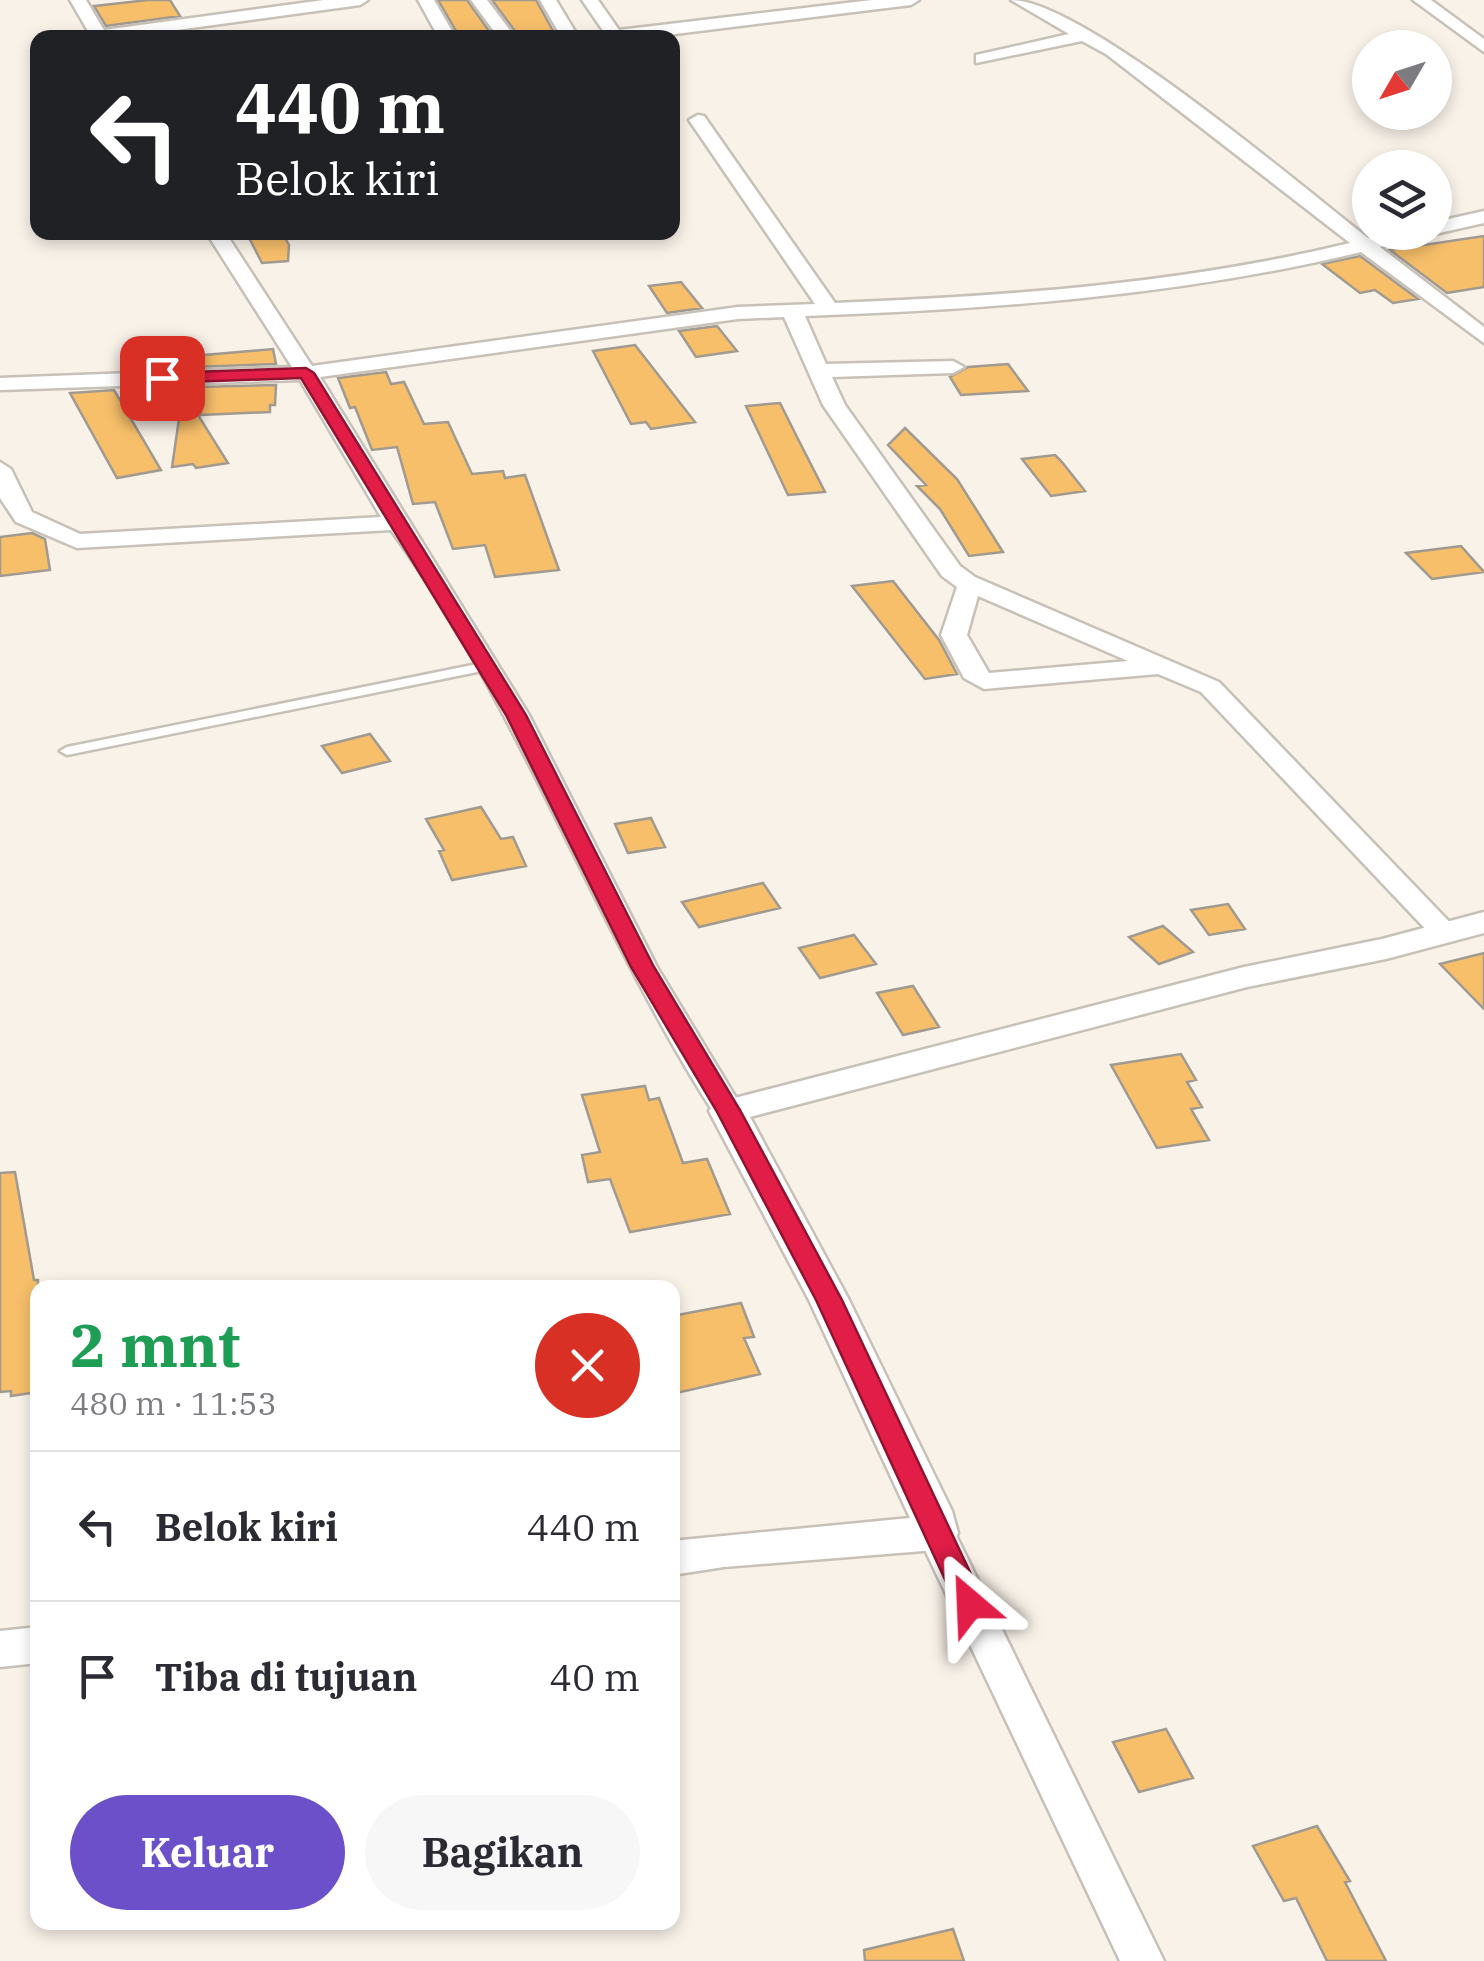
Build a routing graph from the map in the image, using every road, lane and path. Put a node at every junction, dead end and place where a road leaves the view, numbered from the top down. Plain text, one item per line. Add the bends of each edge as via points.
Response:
1 (78, 0) edge
2 (360, 0) edge
3 (426, 0) edge
4 (479, 0) edge
5 (548, 0) edge
6 (590, 0) edge
7 (910, 0) edge
8 (1019, 0) edge
9 (1421, 0) edge
10 (866, 2) edge
11 (97, 30) edge
12 (144, 30) edge
13 (443, 30) edge
14 (502, 30) edge
15 (567, 30) edge
16 (604, 30) edge
17 (659, 30) edge
18 (1084, 35) junction
19 (1484, 47) edge
20 (982, 59) dead end
21 (698, 120) dead end
22 (1484, 216) edge
23 (1452, 224) edge
24 (1352, 234) edge
25 (220, 240) edge
26 (1352, 250) edge
27 (1373, 250) edge
28 (828, 308) junction
29 (792, 309) junction
30 (1484, 337) edge
31 (953, 367) dead end
32 (820, 371) junction
33 (306, 373) junction
34 (0, 384) edge
35 (0, 468) edge
36 (398, 523) junction
37 (970, 584) junction
38 (486, 666) junction
39 (1163, 666) junction
40 (67, 751) dead end
41 (1484, 922) edge
42 (1444, 932) junction
43 (728, 1110) junction
44 (936, 1533) junction
45 (680, 1557) edge
46 (30, 1646) edge
47 (0, 1649) edge
48 (1142, 1961) edge

1 - 11 street
2 - 12 street
3 - 13 street
4 - 14 street
5 - 15 street
6 - 16 street
7 - 10 street
8 - 18 street
9 - 19 street
10 - 17 street
18 - 20 street
18 - 24 street
21 - 28 street
22 - 23 street
25 - 33 street
26 - 28 street via 1120,289 990,303
27 - 30 street
28 - 29 street
29 - 32 street
29 - 33 street via 636,324
31 - 32 street
32 - 37 street via 834,405 951,571
33 - 34 street
33 - 36 street
35 - 36 street via 24,517 77,541
36 - 38 street
37 - 39 street
37 - 39 street via 954,635 984,681
38 - 40 lane
38 - 43 street via 642,967
39 - 42 street via 1215,692
41 - 42 street
42 - 43 street
43 - 44 street via 829,1300
44 - 45 street
44 - 48 street
46 - 47 street

